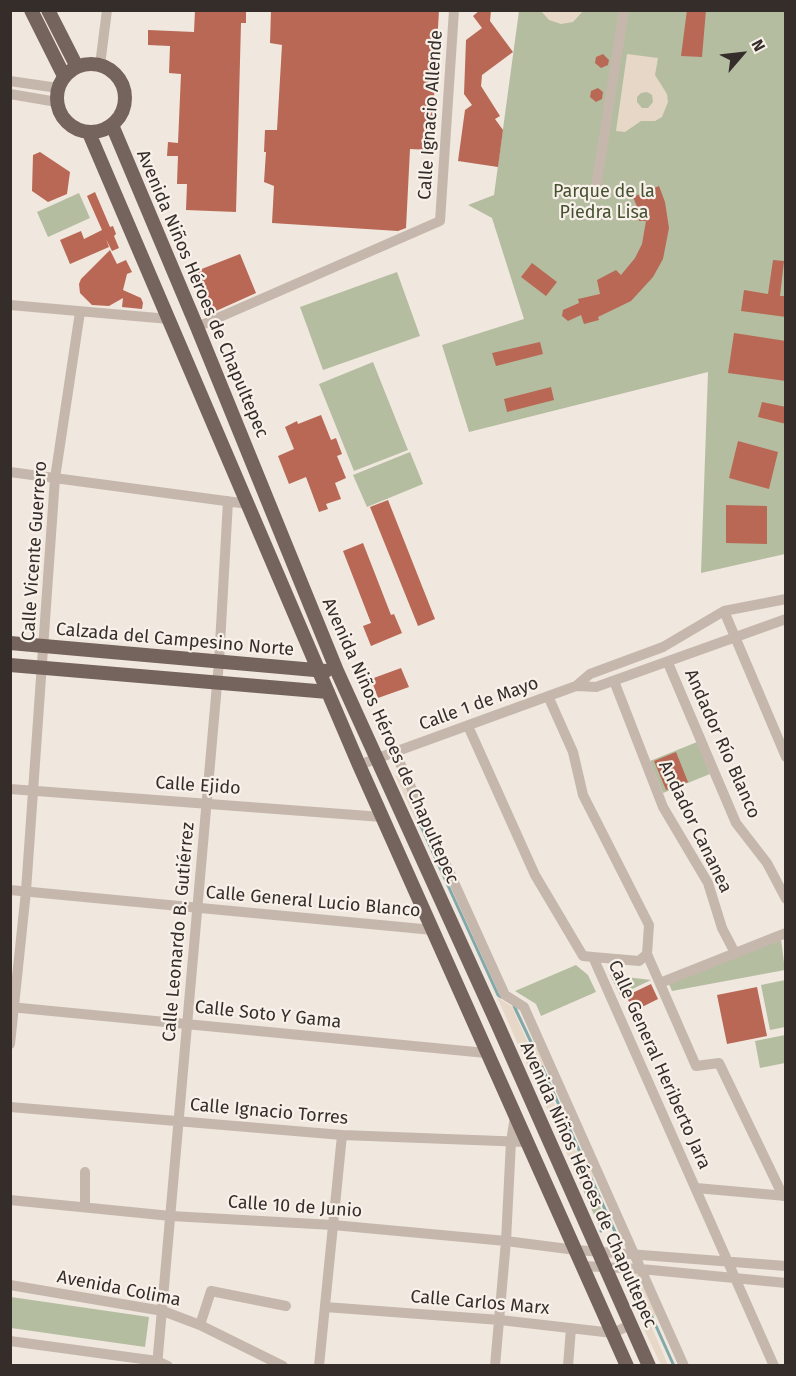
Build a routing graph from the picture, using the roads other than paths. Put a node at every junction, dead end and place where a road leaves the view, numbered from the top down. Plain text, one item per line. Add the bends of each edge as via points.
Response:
1 (31, 10) edge
2 (48, 10) edge
3 (107, 10) edge
4 (454, 10) edge
5 (624, 10) edge
6 (100, 65) junction
7 (77, 67) junction
8 (10, 81) edge
9 (60, 89) junction
10 (10, 94) edge
11 (112, 125) junction
12 (89, 133) junction
13 (596, 187) dead end
14 (10, 305) edge
15 (80, 312) junction
16 (169, 319) junction
17 (197, 327) junction
18 (10, 472) edge
19 (55, 478) junction
20 (228, 501) junction
21 (248, 504) junction
22 (786, 599) edge
23 (724, 611) junction
24 (786, 619) edge
25 (735, 638) junction
26 (10, 643) edge
27 (44, 646) junction
28 (88, 650) junction
29 (129, 654) junction
30 (219, 662) junction
31 (668, 663) junction
32 (10, 665) edge
33 (43, 668) junction
34 (319, 671) junction
35 (86, 672) junction
36 (337, 672) junction
37 (127, 675) junction
38 (614, 681) junction
39 (217, 683) junction
40 (576, 686) junction
41 (328, 692) junction
42 (548, 696) junction
43 (468, 726) junction
44 (395, 752) junction
45 (786, 757) edge
46 (375, 759) junction
47 (359, 765) junction
48 (10, 789) edge
49 (34, 790) junction
50 (207, 804) junction
51 (382, 817) junction
52 (10, 890) edge
53 (27, 891) junction
54 (786, 899) edge
55 (198, 908) junction
56 (433, 930) junction
57 (786, 933) edge
58 (735, 953) junction
59 (647, 954) junction
60 (593, 957) junction
61 (660, 983) junction
62 (12, 1007) edge
63 (188, 1024) junction
64 (10, 1044) edge
65 (486, 1053) junction
66 (10, 1107) edge
67 (515, 1117) junction
68 (179, 1122) junction
69 (342, 1135) junction
70 (511, 1141) junction
71 (526, 1142) junction
72 (86, 1172) dead end
73 (696, 1188) junction
74 (784, 1196) edge
75 (10, 1200) edge
76 (85, 1207) junction
77 (171, 1216) junction
78 (333, 1225) junction
79 (506, 1241) junction
80 (576, 1250) junction
81 (598, 1251) junction
82 (634, 1254) junction
83 (729, 1262) junction
84 (583, 1266) junction
85 (786, 1266) edge
86 (605, 1267) junction
87 (641, 1269) junction
88 (736, 1278) junction
89 (786, 1283) edge
90 (10, 1285) edge
91 (286, 1306) dead end
92 (325, 1307) junction
93 (163, 1311) junction
94 (500, 1320) junction
95 (200, 1324) junction
96 (630, 1325) junction
97 (571, 1328) junction
98 (613, 1333) junction
99 (10, 1341) edge
100 (647, 1362) edge
101 (157, 1363) edge
102 (168, 1365) edge
103 (283, 1365) edge
104 (319, 1365) edge
105 (495, 1365) edge
106 (568, 1365) edge
107 (629, 1365) edge
108 (684, 1365) edge
109 (774, 1365) edge

1 - 9 main road
2 - 7 main road
3 - 6 street
4 - 17 street, Calle Ignacio Allende via 440,221
5 - 13 street
6 - 7 main road
6 - 11 main road via 119,79 125,98 119,118
7 - 9 main road
8 - 9 street
9 - 10 street
9 - 12 main road via 64,120
11 - 12 main road
11 - 17 main road, Avenida Niños Héroes de Chapultepec
12 - 16 main road, Avenida Niños Héroes de Chapultepec
14 - 15 street
15 - 16 street
15 - 19 street, Calle Vicente Guerrero
16 - 21 main road, Avenida Niños Héroes de Chapultepec
17 - 36 main road, Avenida Niños Héroes de Chapultepec
18 - 19 street
19 - 20 street
19 - 27 street, Calle Vicente Guerrero
20 - 21 street
20 - 30 street, Calle Leonardo B. Gutiérrez
21 - 34 main road, Avenida Niños Héroes de Chapultepec
22 - 23 street, Calle 1 de Mayo
23 - 25 street
23 - 40 street, Calle 1 de Mayo via 663,647 590,674
24 - 25 street, Calle 1 de Mayo
25 - 31 street, Calle 1 de Mayo
25 - 45 street
26 - 27 main road, Calzada del Campesino Norte
27 - 28 main road, Calzada del Campesino Norte
27 - 33 street, Calle Vicente Guerrero
28 - 29 main road, Calzada del Campesino Norte
28 - 35 main road
29 - 30 main road, Calzada del Campesino Norte
29 - 37 main road
30 - 34 main road, Calzada del Campesino Norte
30 - 39 street, Calle Leonardo B. Gutiérrez
31 - 38 street, Calle 1 de Mayo
31 - 54 street, Andador Río Blanco via 736,823 767,863
32 - 33 main road
33 - 35 main road
33 - 49 street, Calle Vicente Guerrero
34 - 36 main road, Calzada del Campesino Norte
34 - 41 main road, Avenida Niños Héroes de Chapultepec
35 - 37 main road
36 - 46 main road, Avenida Niños Héroes de Chapultepec
37 - 39 main road
38 - 40 street, Calle 1 de Mayo via 596,687
38 - 58 street, Andador Cananea via 663,807 708,883
39 - 41 main road
39 - 50 street, Calle Leonardo B. Gutiérrez
40 - 42 street, Calle 1 de Mayo
41 - 47 main road, Avenida Niños Héroes de Chapultepec
42 - 43 street, Calle 1 de Mayo
42 - 59 street via 573,752 583,795 649,925
43 - 44 street, Calle 1 de Mayo
43 - 60 street, Calle General Heriberto Jara via 535,875 583,956
44 - 46 street, Calle 1 de Mayo
44 - 82 street via 505,995 524,1007
46 - 47 street, Calle 1 de Mayo
46 - 81 main road, Avenida Niños Héroes de Chapultepec
47 - 51 main road, Avenida Niños Héroes de Chapultepec
48 - 49 street, Calle Ejido
49 - 50 street, Calle Ejido
49 - 53 street, Calle Vicente Guerrero
50 - 51 street, Calle Ejido
50 - 55 street, Calle Leonardo B. Gutiérrez
51 - 56 main road, Avenida Niños Héroes de Chapultepec
52 - 53 street, Calle General Lucio Blanco
53 - 55 street, Calle General Lucio Blanco
53 - 62 street, Calle Vicente Guerrero
55 - 56 street, Calle General Lucio Blanco
55 - 63 street, Calle Leonardo B. Gutiérrez
56 - 65 main road, Avenida Niños Héroes de Chapultepec
57 - 58 street
58 - 61 street
59 - 60 street via 639,961
59 - 61 street
60 - 73 street, Calle General Heriberto Jara
61 - 74 street via 696,1066 719,1063
62 - 63 street, Calle Soto Y Gama
62 - 64 street, Calle Vicente Guerrero
63 - 65 street, Calle Soto Y Gama
63 - 68 street, Calle Leonardo B. Gutiérrez
65 - 67 main road, Avenida Niños Héroes de Chapultepec
66 - 68 street, Calle Ignacio Torres
67 - 70 street
67 - 71 main road, Avenida Niños Héroes de Chapultepec
68 - 69 street, Calle Ignacio Torres
68 - 77 street, Calle Leonardo B. Gutiérrez
69 - 70 street, Calle Ignacio Torres
69 - 78 street
70 - 71 street, Calle Ignacio Torres
70 - 79 street
71 - 80 main road, Avenida Niños Héroes de Chapultepec
72 - 76 street
73 - 74 street
73 - 83 street, Calle General Heriberto Jara
75 - 76 street, Calle 10 de Junio
76 - 77 street, Calle 10 de Junio
77 - 78 street, Calle 10 de Junio
77 - 93 street, Calle Leonardo B. Gutiérrez
78 - 79 street, Calle 10 de Junio
78 - 92 street
79 - 80 street, Calle 10 de Junio
79 - 94 street
80 - 81 street, Calle 10 de Junio
80 - 84 main road, Avenida Niños Héroes de Chapultepec
81 - 82 street, Calle 10 de Junio
81 - 86 main road, Avenida Niños Héroes de Chapultepec
82 - 83 street, Calle 10 de Junio
82 - 87 street
83 - 85 street, Calle 10 de Junio
83 - 88 street, Calle General Heriberto Jara
84 - 86 street
84 - 98 main road, Avenida Niños Héroes de Chapultepec
86 - 87 street
86 - 96 main road, Avenida Niños Héroes de Chapultepec
87 - 88 street
87 - 108 street
88 - 89 street
88 - 109 street, Calle General Heriberto Jara
90 - 93 street, Avenida Colima
91 - 95 street via 211,1291
92 - 94 street, Calle Carlos Marx
92 - 104 street
93 - 95 street, Avenida Colima
93 - 101 street, Calle Leonardo B. Gutiérrez
94 - 97 street, Calle Carlos Marx
94 - 105 street
95 - 103 street, Avenida Colima
96 - 98 street
96 - 100 main road, Avenida Niños Héroes de Chapultepec
97 - 98 street, Calle Carlos Marx
97 - 106 street
98 - 107 main road, Avenida Niños Héroes de Chapultepec
99 - 101 street
100 - 107 street
101 - 102 street

